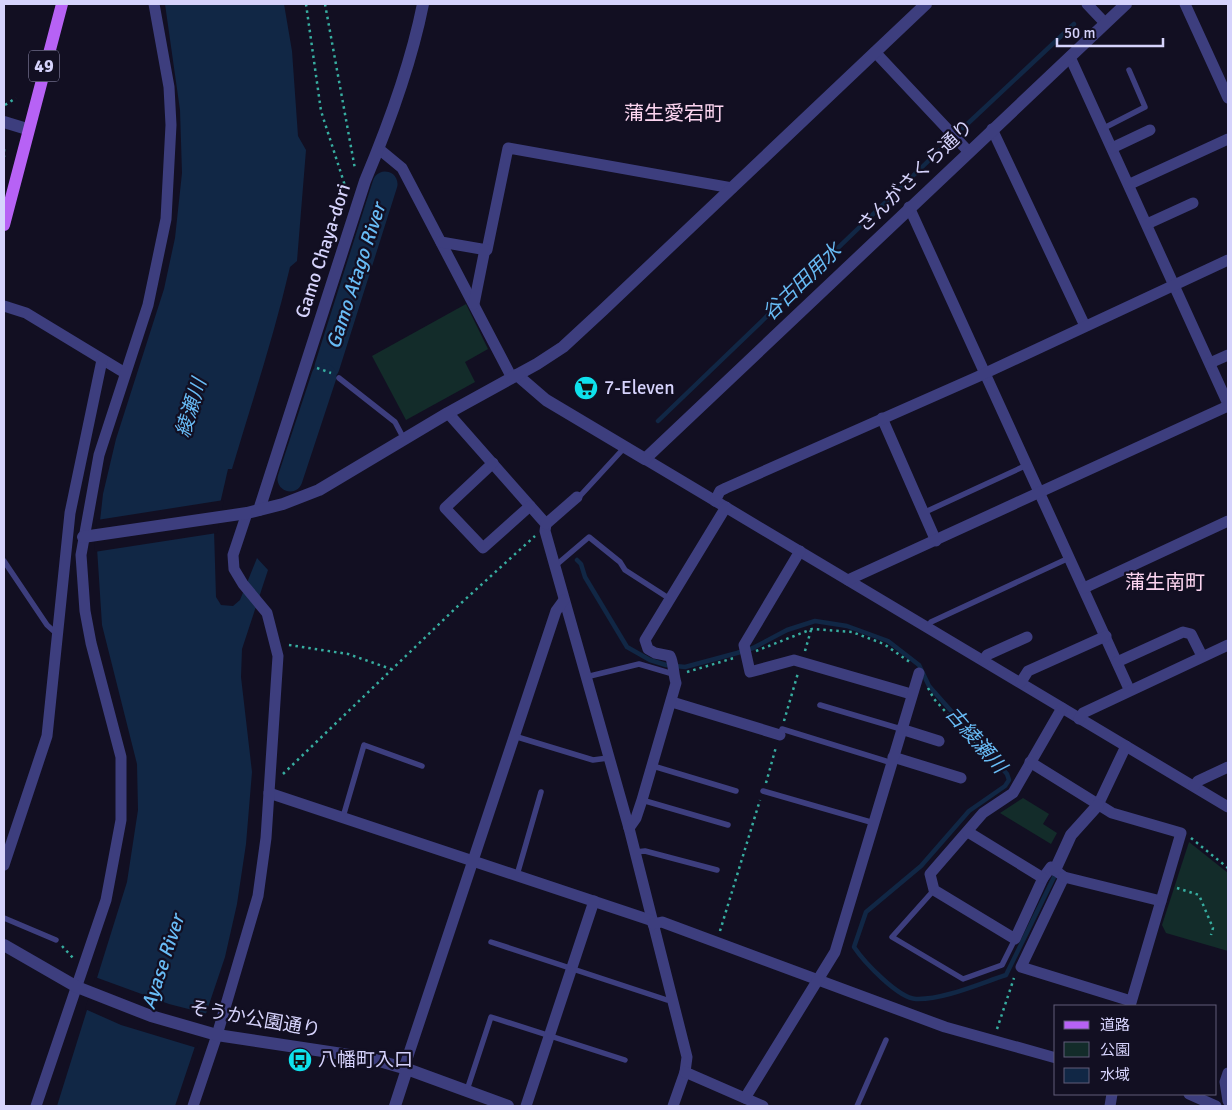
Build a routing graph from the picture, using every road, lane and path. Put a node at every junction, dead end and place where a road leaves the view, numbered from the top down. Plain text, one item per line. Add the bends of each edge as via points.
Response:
1 (62, 4) edge
2 (154, 4) edge
3 (306, 4) edge
4 (325, 4) edge
5 (423, 4) edge
6 (1087, 4) edge
7 (1126, 4) edge
8 (1184, 4) edge
9 (921, 5) edge
10 (1105, 23) junction
11 (875, 52) junction
12 (1070, 57) junction
13 (1129, 70) dead end
14 (1227, 90) edge
15 (16, 98) dead end
16 (5, 105) edge
17 (4, 122) edge
18 (1104, 128) junction
19 (27, 129) junction
20 (992, 129) junction
21 (1150, 130) dead end
22 (1228, 139) edge
23 (1112, 148) junction
24 (4, 149) edge
25 (379, 149) junction
26 (968, 151) junction
27 (4, 158) edge
28 (356, 170) dead end
29 (1130, 184) junction
30 (732, 188) junction
31 (345, 197) dead end
32 (1193, 203) dead end
33 (909, 208) junction
34 (1147, 224) junction
35 (4, 225) edge
36 (441, 242) junction
37 (485, 250) junction
38 (1228, 260) edge
39 (1175, 285) junction
40 (474, 304) junction
41 (4, 306) edge
42 (1085, 326) junction
43 (1228, 355) edge
44 (102, 360) junction
45 (1210, 363) junction
46 (317, 368) dead end
47 (332, 373) dead end
48 (986, 373) junction
49 (125, 374) junction
50 (515, 377) junction
51 (339, 378) dead end
52 (1228, 405) edge
53 (448, 413) junction
54 (882, 418) junction
55 (404, 439) junction
56 (625, 446) junction
57 (645, 459) junction
58 (493, 463) junction
59 (1027, 465) junction
60 (1040, 493) junction
61 (577, 497) joint
62 (715, 501) junction
63 (530, 506) junction
64 (726, 507) junction
65 (248, 512) junction
66 (923, 513) junction
67 (1228, 521) edge
68 (546, 528) junction
69 (89, 536) junction
70 (936, 540) junction
71 (800, 551) junction
72 (1069, 558) junction
73 (4, 562) edge
74 (555, 566) junction
75 (848, 580) junction
76 (1084, 588) junction
77 (670, 598) junction
78 (564, 600) junction
79 (927, 627) junction
80 (57, 634) junction
81 (1106, 636) junction
82 (1027, 637) dead end
83 (733, 639) dead end
84 (275, 644) junction
85 (744, 645) junction
86 (1228, 645) edge
87 (1202, 656) junction
88 (984, 660) junction
89 (1117, 662) junction
90 (391, 669) junction
91 (673, 669) junction
92 (919, 673) dead end
93 (586, 677) junction
94 (1021, 682) junction
95 (1129, 689) junction
96 (911, 694) junction
97 (672, 702) junction
98 (820, 705) dead end
99 (1062, 708) junction
100 (1079, 719) junction
101 (901, 729) junction
102 (781, 732) joint
103 (514, 736) junction
104 (939, 741) dead end
105 (1126, 746) junction
106 (608, 758) junction
107 (893, 760) junction
108 (1030, 762) junction
109 (422, 766) dead end
110 (653, 766) junction
111 (1228, 767) edge
112 (961, 778) dead end
113 (1194, 786) junction
114 (269, 791) junction
115 (736, 791) dead end
116 (763, 791) dead end
117 (541, 792) dead end
118 (642, 800) junction
119 (1098, 805) junction
120 (1228, 807) edge
121 (343, 817) junction
122 (874, 823) junction
123 (728, 825) dead end
124 (629, 828) junction
125 (968, 832) junction
126 (1181, 833) junction
127 (634, 852) junction
128 (473, 860) junction
129 (4, 865) edge
130 (1228, 868) edge
131 (717, 870) dead end
132 (1059, 873) junction
133 (517, 875) junction
134 (1043, 878) junction
135 (1166, 884) junction
136 (934, 890) junction
137 (1161, 901) junction
138 (594, 902) junction
139 (4, 918) edge
140 (653, 922) junction
141 (1211, 935) dead end
142 (1015, 938) junction
143 (56, 940) joint
144 (491, 942) dead end
145 (4, 945) edge
146 (74, 959) dead end
147 (1024, 968) junction
148 (570, 969) junction
149 (818, 979) junction
150 (83, 990) junction
151 (672, 998) junction
152 (1130, 1004) edge
153 (213, 1034) junction
154 (549, 1034) junction
155 (886, 1040) dead end
156 (993, 1042) junction
157 (1054, 1057) edge
158 (625, 1060) dead end
159 (406, 1069) junction
160 (685, 1072) junction
161 (1228, 1073) edge
162 (467, 1090) junction
163 (1191, 1095) edge
164 (745, 1098) junction
165 (1228, 1101) edge
166 (36, 1106) edge
167 (193, 1106) edge
168 (395, 1106) edge
169 (508, 1106) edge
170 (526, 1106) edge
171 (673, 1106) edge
172 (763, 1106) edge
173 (857, 1106) edge
174 (1216, 1106) edge

1 - 19 main road, 49
2 - 49 street via 171,125 169,196 148,305
3 - 31 path via 321,111 347,190
4 - 28 path
5 - 25 street, Gamo Chaya-dori
6 - 10 street
7 - 10 street, さんがさくら通り
8 - 14 street
9 - 11 street
10 - 12 street, さんがさくら通り
11 - 26 street
11 - 30 street
12 - 18 street
12 - 20 street, さんがさくら通り
13 - 18 lane via 1145,107
15 - 16 path
17 - 19 street
18 - 23 street
19 - 35 main road, 49
20 - 26 street, さんがさくら通り
20 - 42 street
21 - 23 street
22 - 29 street
23 - 29 street
24 - 27 path
25 - 36 street via 402,168
25 - 65 street, Gamo Chaya-dori
26 - 33 street, さんがさくら通り
29 - 34 street
30 - 37 street via 508,148
30 - 50 street via 562,347
32 - 34 street
33 - 48 street
33 - 57 street, さんがさくら通り
34 - 39 street
36 - 37 street
36 - 40 street
37 - 40 street
38 - 39 street
39 - 42 street
39 - 45 street
40 - 50 street
41 - 44 street via 26,313
42 - 48 street
43 - 45 street
44 - 49 street
44 - 80 street via 70,514
45 - 52 street
46 - 47 path
48 - 54 street
48 - 59 street
49 - 69 street via 99,455
50 - 53 street
50 - 56 street via 546,400
51 - 55 lane via 395,422
52 - 60 street
53 - 55 street
53 - 58 street
54 - 62 street via 726,488
54 - 66 street
55 - 65 street via 319,490
56 - 57 street
56 - 61 lane
57 - 62 street
58 - 63 street
58 - 63 street via 445,508 483,548
59 - 60 street
59 - 66 lane
60 - 70 street
60 - 72 street
61 - 68 street
62 - 64 street
63 - 68 street
64 - 71 street
64 - 77 street
65 - 69 street
65 - 84 street via 233,555 234,569 267,613
66 - 70 street
67 - 76 street
68 - 74 street
68 - 90 path
69 - 150 street via 81,575 85,611 121,757 122,786 121,820 113,872
70 - 75 street
71 - 75 street
71 - 85 street
72 - 76 street
72 - 79 lane via 931,622
73 - 80 lane via 47,625
74 - 77 lane via 589,537 620,562 625,570
74 - 78 street
75 - 79 street
76 - 81 street
77 - 91 street via 645,640 655,653 670,656
78 - 93 street
78 - 103 street via 556,611
79 - 88 street
80 - 129 street via 48,736
81 - 89 street
81 - 94 street via 1028,671
82 - 88 street via 987,655
83 - 85 street
84 - 90 path via 348,654
84 - 114 street via 277,683
85 - 96 street via 750,672 794,660
86 - 87 street
87 - 89 street via 1191,634 1182,632
87 - 95 street
88 - 94 street
89 - 95 street
90 - 114 path
91 - 93 lane via 639,664
91 - 97 street via 676,683
92 - 96 street
93 - 106 street
94 - 99 street
95 - 100 street via 1083,713
96 - 101 street
97 - 102 street
97 - 110 street
98 - 101 lane
99 - 100 street
99 - 108 street
100 - 105 street
101 - 104 street
101 - 107 street
102 - 107 lane
103 - 106 lane via 594,760
103 - 128 street
105 - 113 street
105 - 119 street
106 - 124 street
107 - 112 street
107 - 122 street
108 - 119 street
108 - 125 street via 1013,793 982,812
109 - 121 lane via 364,745
110 - 115 lane
110 - 118 street
111 - 113 street
113 - 120 street
114 - 121 street
114 - 153 street via 258,896
116 - 122 lane
117 - 133 lane
118 - 123 lane
118 - 124 street
119 - 126 street via 1112,813
119 - 132 street via 1071,835
121 - 128 street
122 - 149 street via 835,952
124 - 127 street
125 - 134 street
125 - 136 street via 930,874
126 - 130 path
126 - 135 street
127 - 131 lane via 645,851
127 - 140 street
128 - 133 street
128 - 159 street
132 - 134 street via 1051,867
132 - 137 street
132 - 147 street via 1021,967
133 - 138 street
134 - 142 street
135 - 137 street
135 - 141 path via 1199,895 1213,928
136 - 142 street
136 - 142 lane via 892,937 963,979 1002,965
137 - 152 street
138 - 140 street
138 - 148 street
139 - 143 lane
140 - 149 street via 662,922
140 - 151 street
143 - 146 path
144 - 148 lane
145 - 150 street, そうか公園通り
147 - 152 street
147 - 156 path via 1013,978
148 - 151 lane via 667,1000
148 - 154 street
149 - 156 street
149 - 164 street
150 - 153 street, そうか公園通り via 151,1016
150 - 166 street
151 - 160 street via 687,1057
153 - 159 street, そうか公園通り via 338,1052
153 - 167 street
154 - 158 lane
154 - 162 lane via 491,1017
154 - 170 street
155 - 173 lane
156 - 157 street
159 - 162 street, そうか公園通り
159 - 168 street
160 - 164 street
160 - 171 street
161 - 165 street via 1225,1082
162 - 169 street, そうか公園通り
163 - 174 street
164 - 172 street

